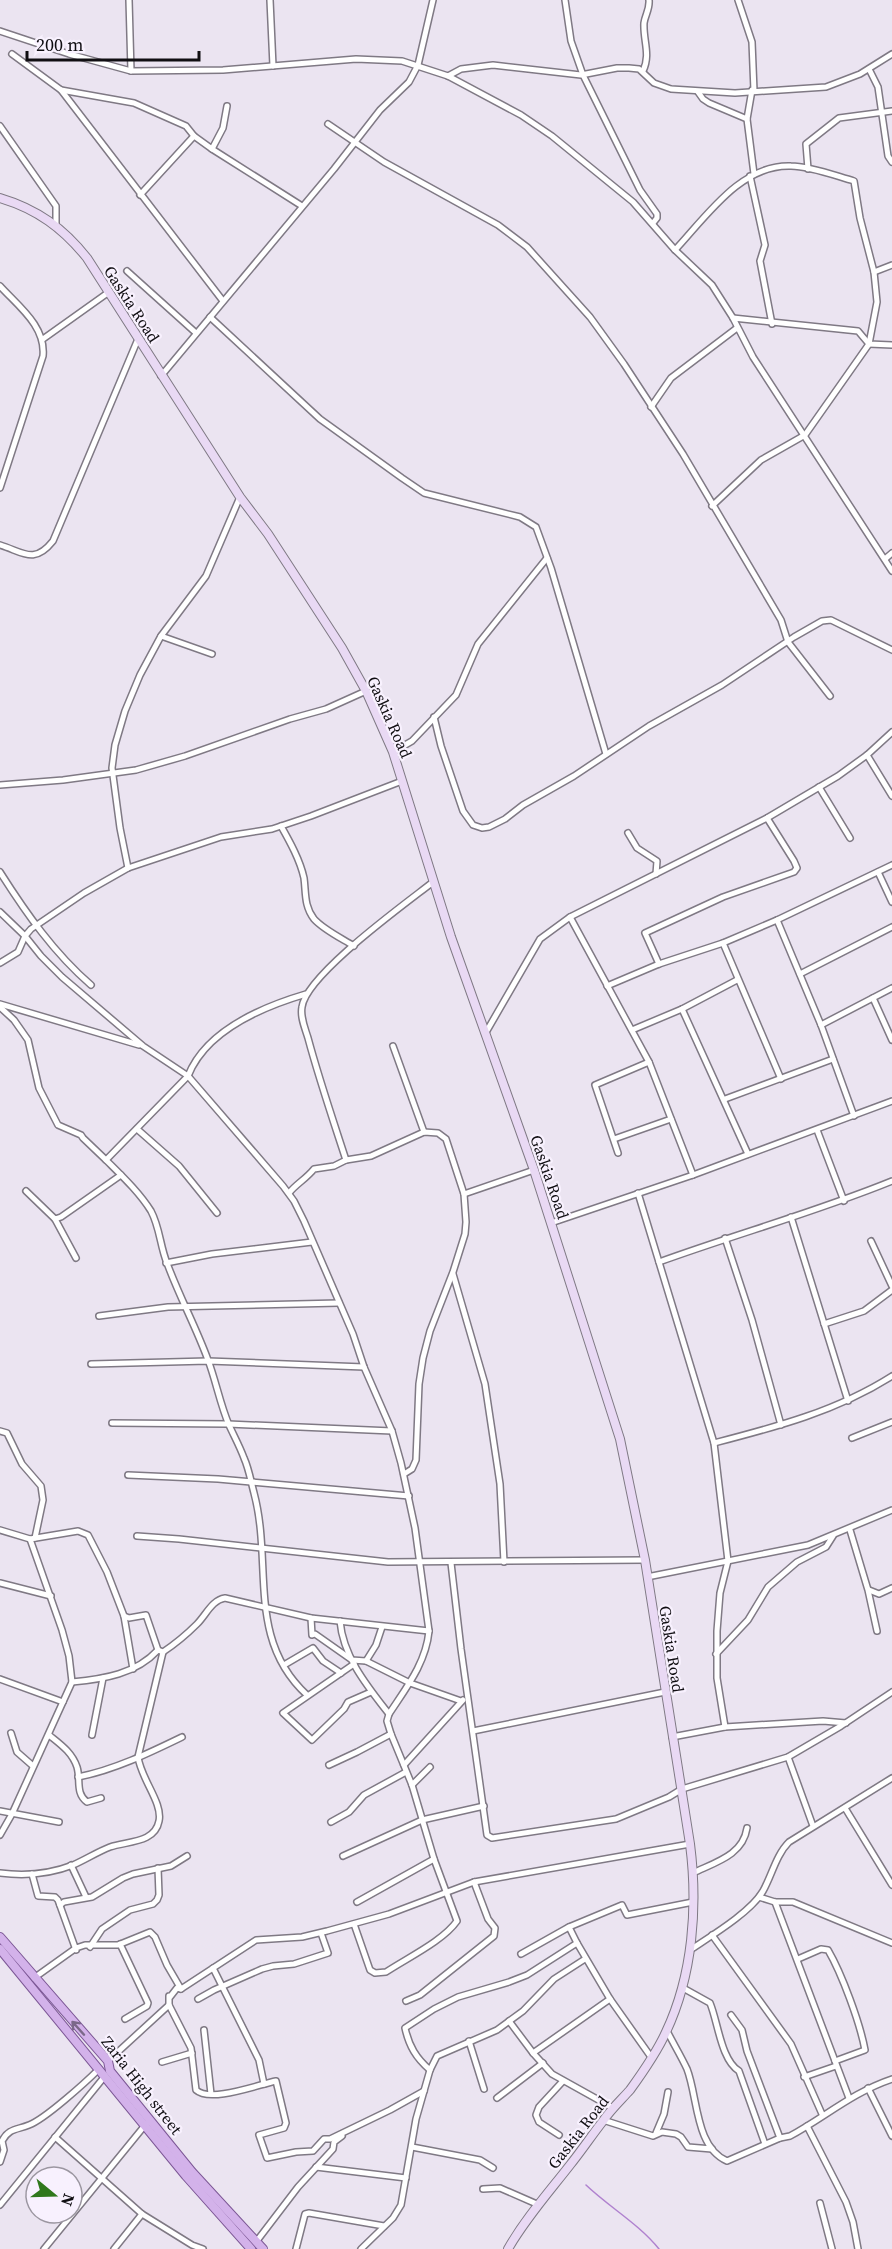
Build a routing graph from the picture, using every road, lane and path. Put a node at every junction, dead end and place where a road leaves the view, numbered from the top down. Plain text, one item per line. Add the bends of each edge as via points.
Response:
1 (129, 0) edge
2 (270, 0) edge
3 (433, 0) edge
4 (565, 0) edge
5 (649, 0) edge
6 (738, 0) edge
7 (0, 31) edge
8 (12, 54) dead end
9 (892, 54) edge
10 (418, 65) junction
11 (273, 66) junction
12 (869, 69) junction
13 (131, 71) junction
14 (643, 71) junction
15 (583, 75) junction
16 (448, 76) junction
17 (61, 90) junction
18 (753, 90) junction
19 (698, 92) junction
20 (227, 106) dead end
21 (892, 111) edge
22 (882, 113) junction
23 (747, 119) junction
24 (328, 124) dead end
25 (0, 126) edge
26 (194, 136) junction
27 (356, 142) junction
28 (212, 149) junction
29 (891, 157) edge
30 (808, 169) junction
31 (752, 175) junction
32 (140, 195) junction
33 (0, 198) edge
34 (302, 206) junction
35 (653, 223) junction
36 (56, 225) junction
37 (675, 250) junction
38 (892, 265) edge
39 (127, 271) dead end
40 (874, 272) junction
41 (0, 286) edge
42 (109, 292) junction
43 (223, 301) junction
44 (210, 317) junction
45 (733, 318) junction
46 (772, 324) junction
47 (737, 328) junction
48 (196, 333) junction
49 (43, 339) junction
50 (138, 339) junction
51 (869, 344) junction
52 (892, 345) edge
53 (161, 376) junction
54 (651, 407) junction
55 (805, 435) junction
56 (0, 488) edge
57 (240, 496) junction
58 (712, 506) junction
59 (0, 545) edge
60 (892, 553) edge
61 (547, 558) junction
62 (885, 559) junction
63 (892, 571) edge
64 (161, 636) junction
65 (788, 642) junction
66 (892, 650) edge
67 (212, 654) dead end
68 (366, 691) junction
69 (830, 696) dead end
70 (434, 717) junction
71 (892, 732) edge
72 (393, 752) junction
73 (606, 754) junction
74 (867, 755) junction
75 (114, 774) junction
76 (402, 781) junction
77 (2, 784) edge
78 (819, 787) junction
79 (0, 791) edge
80 (892, 796) edge
81 (767, 818) junction
82 (281, 826) junction
83 (628, 833) dead end
84 (850, 838) dead end
85 (892, 865) edge
86 (128, 868) junction
87 (0, 872) edge
88 (878, 872) junction
89 (656, 874) junction
90 (433, 882) junction
91 (892, 902) edge
92 (0, 912) edge
93 (570, 917) junction
94 (777, 920) junction
95 (36, 926) junction
96 (892, 927) edge
97 (25, 936) junction
98 (723, 943) junction
99 (354, 946) junction
100 (0, 963) edge
101 (659, 964) junction
102 (800, 974) junction
103 (737, 980) junction
104 (91, 985) dead end
105 (607, 986) junction
106 (892, 988) edge
107 (306, 994) junction
108 (873, 998) junction
109 (0, 1005) edge
110 (682, 1009) junction
111 (820, 1025) junction
112 (632, 1030) junction
113 (484, 1035) junction
114 (892, 1040) edge
115 (143, 1046) junction
116 (393, 1046) dead end
117 (833, 1059) junction
118 (649, 1062) junction
119 (188, 1076) junction
120 (781, 1079) junction
121 (725, 1099) junction
122 (892, 1101) edge
123 (854, 1116) junction
124 (671, 1119) junction
125 (137, 1129) junction
126 (817, 1130) junction
127 (424, 1132) junction
128 (614, 1139) junction
129 (618, 1153) dead end
130 (748, 1154) junction
131 (106, 1160) junction
132 (346, 1160) junction
133 (534, 1170) junction
134 (693, 1174) junction
135 (121, 1175) junction
136 (892, 1181) edge
137 (26, 1191) dead end
138 (289, 1193) junction
139 (638, 1193) junction
140 (464, 1194) junction
141 (843, 1201) junction
142 (217, 1213) dead end
143 (791, 1217) junction
144 (54, 1219) junction
145 (551, 1223) junction
146 (725, 1238) junction
147 (871, 1241) dead end
148 (312, 1242) junction
149 (75, 1258) dead end
150 (659, 1262) junction
151 (166, 1263) junction
152 (453, 1272) junction
153 (892, 1288) edge
154 (339, 1303) junction
155 (187, 1308) junction
156 (99, 1316) dead end
157 (824, 1324) junction
158 (208, 1361) junction
159 (91, 1364) dead end
160 (364, 1367) junction
161 (892, 1376) edge
162 (848, 1401) junction
163 (111, 1422) dead end
164 (892, 1422) edge
165 (228, 1424) junction
166 (781, 1425) junction
167 (0, 1431) edge
168 (392, 1431) junction
169 (852, 1438) dead end
170 (714, 1443) junction
171 (404, 1474) junction
172 (128, 1475) dead end
173 (251, 1483) junction
174 (409, 1496) junction
175 (892, 1510) edge
176 (0, 1530) edge
177 (850, 1530) junction
178 (137, 1536) dead end
179 (833, 1536) junction
180 (32, 1538) junction
181 (262, 1548) junction
182 (645, 1560) junction
183 (728, 1561) junction
184 (504, 1562) junction
185 (419, 1563) junction
186 (451, 1563) junction
187 (647, 1578) junction
188 (0, 1583) edge
189 (892, 1588) edge
190 (868, 1590) junction
191 (51, 1596) junction
192 (264, 1605) junction
193 (124, 1616) junction
194 (311, 1618) junction
195 (340, 1621) junction
196 (382, 1627) junction
197 (429, 1631) junction
198 (877, 1631) dead end
199 (160, 1651) junction
200 (716, 1654) junction
201 (366, 1661) junction
202 (353, 1662) junction
203 (284, 1665) junction
204 (133, 1669) junction
205 (341, 1673) junction
206 (103, 1678) junction
207 (0, 1679) edge
208 (72, 1682) junction
209 (410, 1683) junction
210 (371, 1692) junction
211 (665, 1692) junction
212 (892, 1692) edge
213 (307, 1695) junction
214 (468, 1698) junction
215 (461, 1701) junction
216 (63, 1702) junction
217 (389, 1714) junction
218 (846, 1723) junction
219 (725, 1727) junction
220 (473, 1731) junction
221 (11, 1734) dead end
222 (391, 1734) junction
223 (49, 1735) junction
224 (92, 1735) dead end
225 (182, 1737) dead end
226 (672, 1737) junction
227 (138, 1757) junction
228 (788, 1757) junction
229 (329, 1765) dead end
230 (33, 1766) junction
231 (430, 1767) dead end
232 (405, 1768) junction
233 (78, 1777) junction
234 (892, 1778) edge
235 (412, 1785) junction
236 (682, 1789) junction
237 (101, 1798) dead end
238 (484, 1806) junction
239 (845, 1808) junction
240 (0, 1811) edge
241 (12, 1814) junction
242 (422, 1820) junction
243 (59, 1822) dead end
244 (332, 1822) dead end
245 (813, 1826) junction
246 (747, 1828) dead end
247 (0, 1835) edge
248 (690, 1844) junction
249 (187, 1856) dead end
250 (343, 1856) dead end
251 (434, 1859) junction
252 (71, 1865) junction
253 (158, 1868) junction
254 (0, 1873) edge
255 (693, 1873) junction
256 (32, 1874) junction
257 (474, 1882) junction
258 (892, 1885) edge
259 (446, 1892) junction
260 (759, 1897) junction
261 (86, 1898) junction
262 (357, 1902) dead end
263 (693, 1902) junction
264 (775, 1902) junction
265 (60, 1905) junction
266 (354, 1924) junction
267 (569, 1927) junction
268 (321, 1933) junction
269 (712, 1935) junction
270 (0, 1937) edge
271 (891, 1942) edge
272 (577, 1943) junction
273 (120, 1944) junction
274 (90, 1947) junction
275 (0, 1949) edge
276 (76, 1950) junction
277 (690, 1950) junction
278 (521, 1954) dead end
279 (585, 1959) junction
280 (798, 1959) junction
281 (213, 1968) junction
282 (34, 1978) junction
283 (222, 1987) junction
284 (683, 1988) junction
285 (181, 1989) junction
286 (198, 1999) dead end
287 (610, 1999) junction
288 (406, 2001) dead end
289 (169, 2005) junction
290 (731, 2015) dead end
291 (125, 2019) dead end
292 (509, 2021) junction
293 (204, 2030) dead end
294 (667, 2031) junction
295 (469, 2041) junction
296 (192, 2053) junction
297 (533, 2053) junction
298 (651, 2057) junction
299 (108, 2061) junction
300 (162, 2062) dead end
301 (543, 2063) junction
302 (836, 2064) junction
303 (430, 2070) junction
304 (102, 2072) junction
305 (804, 2077) junction
306 (892, 2079) edge
307 (563, 2081) junction
308 (264, 2084) junction
309 (868, 2088) junction
310 (484, 2089) dead end
311 (424, 2091) junction
312 (668, 2092) dead end
313 (211, 2094) junction
314 (497, 2098) dead end
315 (849, 2098) junction
316 (613, 2108) junction
317 (822, 2114) junction
318 (603, 2120) junction
319 (147, 2123) junction
320 (807, 2126) junction
321 (353, 2128) junction
322 (656, 2133) junction
323 (559, 2135) dead end
324 (892, 2136) edge
325 (55, 2137) junction
326 (780, 2138) junction
327 (765, 2144) junction
328 (412, 2146) junction
329 (712, 2149) junction
330 (0, 2162) edge
331 (316, 2167) junction
332 (493, 2168) dead end
333 (102, 2177) junction
334 (406, 2178) junction
335 (483, 2189) dead end
336 (820, 2203) dead end
337 (0, 2204) edge
338 (539, 2205) junction
339 (142, 2214) junction
340 (384, 2226) junction
341 (191, 2247) edge
342 (256, 2247) edge
343 (44, 2249) edge
344 (114, 2249) edge
345 (203, 2249) edge
346 (296, 2249) edge
347 (361, 2249) edge
348 (508, 2249) edge
349 (832, 2249) edge
350 (858, 2249) edge

1 - 13 street
2 - 11 street
3 - 10 street
4 - 15 street
5 - 14 street via 644,22 648,59
6 - 18 street via 752,42
7 - 13 street
8 - 17 street
9 - 12 street
10 - 11 street via 356,59
10 - 16 street
10 - 27 street via 409,82 380,110
11 - 13 street
12 - 18 street via 826,87
12 - 22 street via 879,87
14 - 15 street via 617,68
14 - 19 street via 661,86
15 - 16 street via 493,66 461,69
15 - 35 street via 640,190 657,214
16 - 35 street via 552,136
17 - 26 street via 134,103 186,126
17 - 32 street
18 - 19 street
18 - 23 street
19 - 23 street via 709,103
20 - 28 street via 223,128
21 - 22 street
22 - 29 street
22 - 30 street via 846,116 827,126 806,144
23 - 31 street
24 - 27 street
25 - 36 street via 56,206
26 - 28 street
26 - 32 street
27 - 34 street
27 - 54 street via 520,241 590,317
28 - 34 street
30 - 31 street via 792,165 766,168
30 - 40 street via 854,181
31 - 37 street via 720,201
31 - 46 street via 765,245 760,261
32 - 43 street
33 - 36 main road, Gaskia Road via 34,211
34 - 43 street
35 - 37 street
36 - 42 main road, Gaskia Road via 81,251
37 - 45 street via 712,285
38 - 40 street
39 - 48 street
40 - 51 street via 876,302
41 - 49 street
42 - 49 street
42 - 50 main road, Gaskia Road
43 - 44 street
44 - 48 street
44 - 61 street via 320,419 424,493 530,522 536,527
45 - 46 street
45 - 47 street
46 - 51 street via 858,331
47 - 54 street via 670,378
47 - 55 street
48 - 53 street
49 - 56 street via 43,356
50 - 53 main road, Gaskia Road
50 - 59 street via 53,541 46,550 29,556
51 - 52 street
51 - 55 street
53 - 57 main road, Gaskia Road
54 - 58 street
55 - 58 street via 761,460
55 - 62 street
57 - 64 street via 206,576
57 - 68 main road, Gaskia Road via 320,612
58 - 65 street via 781,620
60 - 62 street
61 - 70 street via 478,644 456,695
61 - 73 street
62 - 63 street
64 - 67 street
64 - 75 street via 127,704 115,745
65 - 66 street via 822,621 831,620
65 - 69 street
65 - 73 street
68 - 72 main road, Gaskia Road
68 - 75 street via 326,709 185,756
70 - 72 street via 412,741
70 - 73 street via 463,811 477,827 498,823
71 - 74 street
72 - 76 main road, Gaskia Road
74 - 78 street
74 - 80 street
75 - 77 street
75 - 86 street
76 - 82 street
76 - 90 main road, Gaskia Road
77 - 79 street
78 - 81 street
78 - 84 street
81 - 89 street
81 - 101 street via 794,861 794,873 723,897 645,933
82 - 86 street via 221,837
82 - 99 street via 300,867 311,914
83 - 89 street via 637,848 657,861
85 - 88 street
86 - 95 street
87 - 95 street
88 - 91 street
88 - 94 street
89 - 93 street
90 - 99 street
90 - 113 main road, Gaskia Road
92 - 97 street
93 - 105 street
93 - 113 street via 540,939
94 - 98 street
94 - 102 street
95 - 97 street
95 - 104 street
96 - 102 street
97 - 100 street via 18,952
97 - 115 street via 62,977
98 - 101 street
98 - 103 street
99 - 107 street
101 - 105 street
102 - 111 street
103 - 110 street
103 - 120 street
105 - 112 street
106 - 108 street
107 - 119 street via 258,1010 219,1036 199,1053
107 - 132 street via 302,1015
108 - 111 street
108 - 114 street
109 - 115 street
109 - 131 street via 28,1040 39,1088 57,1125 81,1135
110 - 112 street
110 - 121 street
111 - 117 street
112 - 118 street
113 - 133 main road, Gaskia Road
115 - 119 street
116 - 127 street
117 - 120 street
117 - 123 street
118 - 124 street
118 - 128 street via 595,1085
119 - 125 street
119 - 138 street
120 - 121 street
121 - 130 street
122 - 123 street
123 - 126 street
124 - 128 street
124 - 134 street
125 - 131 street
125 - 142 street via 179,1166
126 - 130 street
126 - 141 street
127 - 132 street via 371,1156
127 - 140 street via 438,1133 446,1139
128 - 129 street
130 - 134 street
131 - 135 street
132 - 138 street via 314,1169
133 - 140 street
133 - 145 main road, Gaskia Road
134 - 139 street
135 - 144 street
135 - 151 street via 151,1211
136 - 141 street
137 - 144 street
138 - 148 street
139 - 145 street
139 - 150 street
140 - 152 street via 465,1234
141 - 143 street
143 - 146 street
143 - 157 street
144 - 149 street
145 - 182 main road, Gaskia Road via 620,1438
146 - 150 street
146 - 166 street
147 - 153 street
148 - 151 street
148 - 154 street
150 - 170 street
151 - 155 street
152 - 171 street via 426,1344 419,1384 416,1460
152 - 184 street via 485,1384 500,1484
153 - 157 street via 864,1311
154 - 155 street
154 - 160 street
155 - 156 street
155 - 158 street
157 - 162 street
158 - 159 street
158 - 160 street
158 - 165 street
160 - 168 street
161 - 162 street
162 - 166 street
163 - 165 street
164 - 169 street
165 - 168 street
165 - 173 street via 245,1459
166 - 170 street
167 - 180 street via 7,1433 22,1464 41,1486 43,1500
168 - 171 street
170 - 183 street
171 - 174 street
172 - 173 street
173 - 174 street
173 - 181 street
174 - 185 street
175 - 177 street
176 - 180 street
177 - 179 street
177 - 190 street
178 - 181 street
179 - 183 street
179 - 200 street via 826,1547 797,1562 768,1587 748,1620
180 - 191 street
180 - 193 street via 78,1531 88,1534
181 - 185 street
181 - 192 street
182 - 184 street
182 - 187 main road, Gaskia Road
183 - 187 street
183 - 200 street via 720,1593
184 - 186 street
185 - 186 street
185 - 197 street
186 - 214 street
187 - 211 main road, Gaskia Road
188 - 191 street
189 - 190 street via 879,1594
190 - 198 street
191 - 208 street via 67,1647
192 - 194 street
192 - 199 street via 219,1599 198,1624
192 - 203 street via 276,1654
193 - 199 street via 146,1615
193 - 204 street
194 - 195 street
194 - 202 street via 312,1635 327,1641
195 - 196 street
195 - 202 street
196 - 197 street
196 - 201 street
197 - 209 street via 424,1655
199 - 204 street
199 - 227 street
200 - 219 street
201 - 202 street
201 - 209 street
202 - 205 street
202 - 210 street
203 - 205 street via 313,1648 323,1661
203 - 213 street
204 - 206 street
205 - 213 street
206 - 208 street
206 - 224 street
207 - 216 street
208 - 216 street
209 - 215 street
209 - 217 street
210 - 213 street via 348,1702 312,1740 283,1713
210 - 217 street
211 - 220 street
211 - 226 main road, Gaskia Road
212 - 218 street
214 - 215 street
214 - 220 street
215 - 232 street
216 - 223 street
217 - 222 street
218 - 219 street
218 - 228 street
219 - 226 street
220 - 238 street
221 - 230 street via 17,1752
222 - 229 street
222 - 232 street
223 - 230 street
223 - 233 street via 67,1750
225 - 227 street
226 - 236 main road, Gaskia Road
227 - 233 street
227 - 252 street via 159,1808 160,1819 154,1834 110,1847
228 - 236 street
228 - 245 street
230 - 241 street
231 - 235 street
232 - 235 street
232 - 244 street
233 - 237 street via 79,1790 87,1802
234 - 239 street
235 - 242 street
236 - 238 street via 616,1819 495,1839 488,1835
236 - 248 main road, Gaskia Road
238 - 242 street
239 - 245 street
239 - 258 street
240 - 241 street
241 - 243 street
241 - 247 street
242 - 250 street
242 - 251 street
245 - 260 street via 781,1849
246 - 255 street via 738,1850
248 - 255 main road, Gaskia Road
248 - 257 street
249 - 253 street via 171,1866
251 - 259 street
251 - 262 street
252 - 256 street
252 - 261 street
253 - 261 street via 133,1874
253 - 274 street via 157,1900 130,1910 102,1929
254 - 256 street
255 - 263 main road, Gaskia Road
256 - 265 street via 38,1896 54,1897
257 - 259 street
257 - 288 street via 495,1928 494,1936 420,1995
259 - 266 street
259 - 266 street via 457,1921 452,1928 386,1972 370,1970
260 - 264 street
260 - 269 street
261 - 265 street
263 - 267 street via 627,1915 622,1905
263 - 277 main road, Gaskia Road
264 - 271 street via 793,1902
264 - 280 street
265 - 276 street
266 - 268 street
267 - 272 street
267 - 278 street
268 - 281 street via 256,1940
268 - 283 street via 328,1953 273,1966
269 - 277 street
269 - 305 street via 791,2044
270 - 282 main road, Zaria High street
272 - 279 street
272 - 303 street via 527,1975 458,1997 405,2028 412,2051
273 - 274 street
273 - 285 street via 150,1932
273 - 291 street via 148,2003
274 - 276 street via 85,1945
275 - 304 main road, Zaria High street
276 - 282 street
277 - 284 main road, Gaskia Road
279 - 287 street
279 - 292 street via 554,1979
280 - 302 street
280 - 302 street via 828,1950 850,2002 865,2050
281 - 283 street
281 - 285 street
299 -> 282 main road, Zaria High street
283 - 286 street
283 - 308 street via 259,2060
284 - 294 main road, Gaskia Road
284 - 327 street via 710,2003 723,2046 739,2071
285 - 289 street via 169,1996
287 - 297 street
287 - 298 street
289 - 296 street
289 - 299 street
290 - 326 street via 742,2030
292 - 295 street
292 - 297 street
293 - 313 street
294 - 298 main road, Gaskia Road
294 - 329 street via 687,2070 697,2116
295 - 303 street via 437,2056
295 - 310 street
296 - 300 street
296 - 313 street via 196,2090
297 - 301 street
298 - 316 main road, Gaskia Road
299 - 319 main road, Zaria High street via 110,2071
301 - 307 street
301 - 314 street
302 - 305 street
302 - 315 street
303 - 311 street
304 - 319 main road, Zaria High street
304 - 325 street
304 - 330 street via 32,2124 9,2131 2,2141
305 - 317 street
306 - 309 street
307 - 316 street
307 - 323 street via 536,2115 539,2122
308 - 313 street
308 - 321 street via 276,2081 286,2123 284,2128 259,2135 267,2158 313,2151 324,2139
309 - 315 street
309 - 324 street
311 - 321 street
311 - 328 street
312 - 322 street
315 - 317 street
316 - 318 main road, Gaskia Road
317 - 320 street
318 - 322 street via 652,2136
318 - 338 main road, Gaskia Road
319 - 333 street
319 - 342 main road, Zaria High street via 210,2205
320 - 326 street
320 - 350 street via 846,2202
321 - 331 street via 334,2142 333,2149
322 - 329 street via 676,2134 688,2147
325 - 333 street
325 - 337 street
326 - 327 street
327 - 329 street via 728,2160
328 - 332 street via 480,2160
328 - 334 street
331 - 334 street
331 - 342 street
333 - 339 street
333 - 343 street
334 - 340 street via 401,2205
335 - 338 street via 500,2188
336 - 349 street
338 - 348 main road, Gaskia Road
339 - 341 street
339 - 344 street
340 - 346 street via 309,2213
340 - 347 street
341 - 345 street

